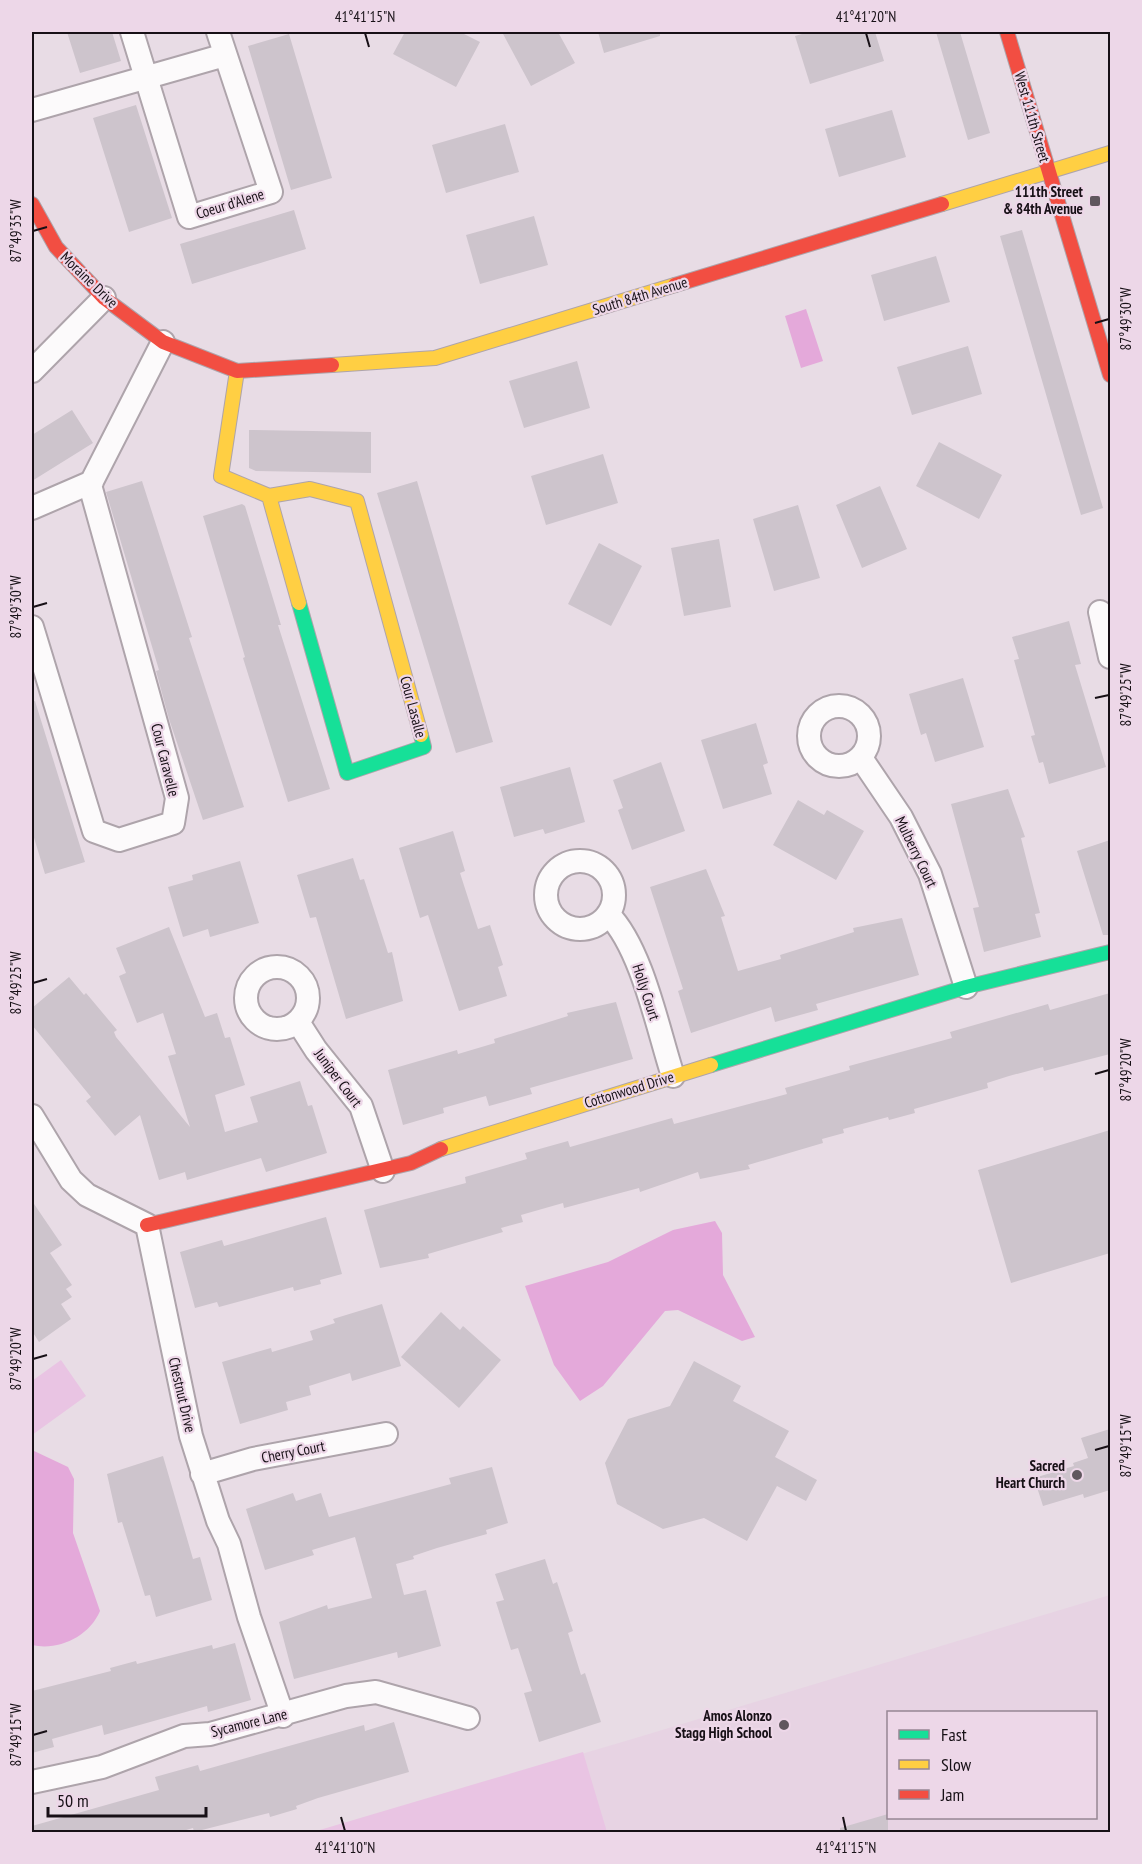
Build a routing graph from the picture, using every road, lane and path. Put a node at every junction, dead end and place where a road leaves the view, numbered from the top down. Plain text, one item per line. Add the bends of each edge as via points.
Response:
1 (132, 32) edge
2 (218, 32) edge
3 (1007, 32) edge
4 (225, 56) junction
5 (146, 78) junction
6 (32, 110) edge
7 (1110, 153) edge
8 (1048, 173) junction
9 (32, 204) edge
10 (104, 298) junction
11 (163, 342) junction
12 (32, 371) edge
13 (237, 371) junction
14 (1110, 375) edge
15 (92, 482) junction
16 (269, 496) junction
17 (32, 508) edge
18 (1100, 612) dead end
19 (32, 627) edge
20 (1110, 657) edge
21 (861, 758) dead end
22 (608, 914) dead end
23 (1110, 952) edge
24 (966, 987) junction
25 (298, 1022) dead end
26 (673, 1076) junction
27 (32, 1116) edge
28 (383, 1171) junction
29 (147, 1225) junction
30 (386, 1434) dead end
31 (202, 1474) junction
32 (283, 1716) junction
33 (468, 1718) dead end
34 (32, 1782) edge

1 - 5 street, Coeur d'Alene
2 - 4 street, Coeur d'Alene
3 - 8 street, West 111th Street
4 - 5 street
4 - 5 street, Coeur d'Alene via 271,192 189,217
5 - 6 street
7 - 8 street, South 84th Avenue
8 - 13 street, South 84th Avenue via 435,358
8 - 14 street, West 111th Street
9 - 10 street, Moraine Drive via 56,247
10 - 11 street, Moraine Drive
10 - 12 street
11 - 13 street, South 84th Avenue
11 - 15 street
13 - 16 street via 221,476
15 - 17 street
15 - 19 street, Cour Caravelle via 177,798 173,823 119,840 94,831
16 - 16 street, Cour Lasalle via 346,772 423,747 357,501 310,489
18 - 20 street
21 - 24 street, Mulberry Court via 901,818 930,874
22 - 26 street, Holly Court via 618,923 639,966
23 - 24 street, Cottonwood Drive
24 - 26 street, Cottonwood Drive
25 - 28 street, Juniper Court via 361,1106
26 - 28 street, Cottonwood Drive via 445,1147
27 - 29 street via 71,1180 87,1195
28 - 29 street, Cottonwood Drive
29 - 31 street, Chestnut Drive
30 - 31 street, Cherry Court via 253,1459
31 - 32 street, Chestnut Drive via 229,1544
32 - 33 street, Sycamore Lane via 346,1695 376,1692
32 - 34 street, Sycamore Lane via 210,1734 184,1736 102,1767

